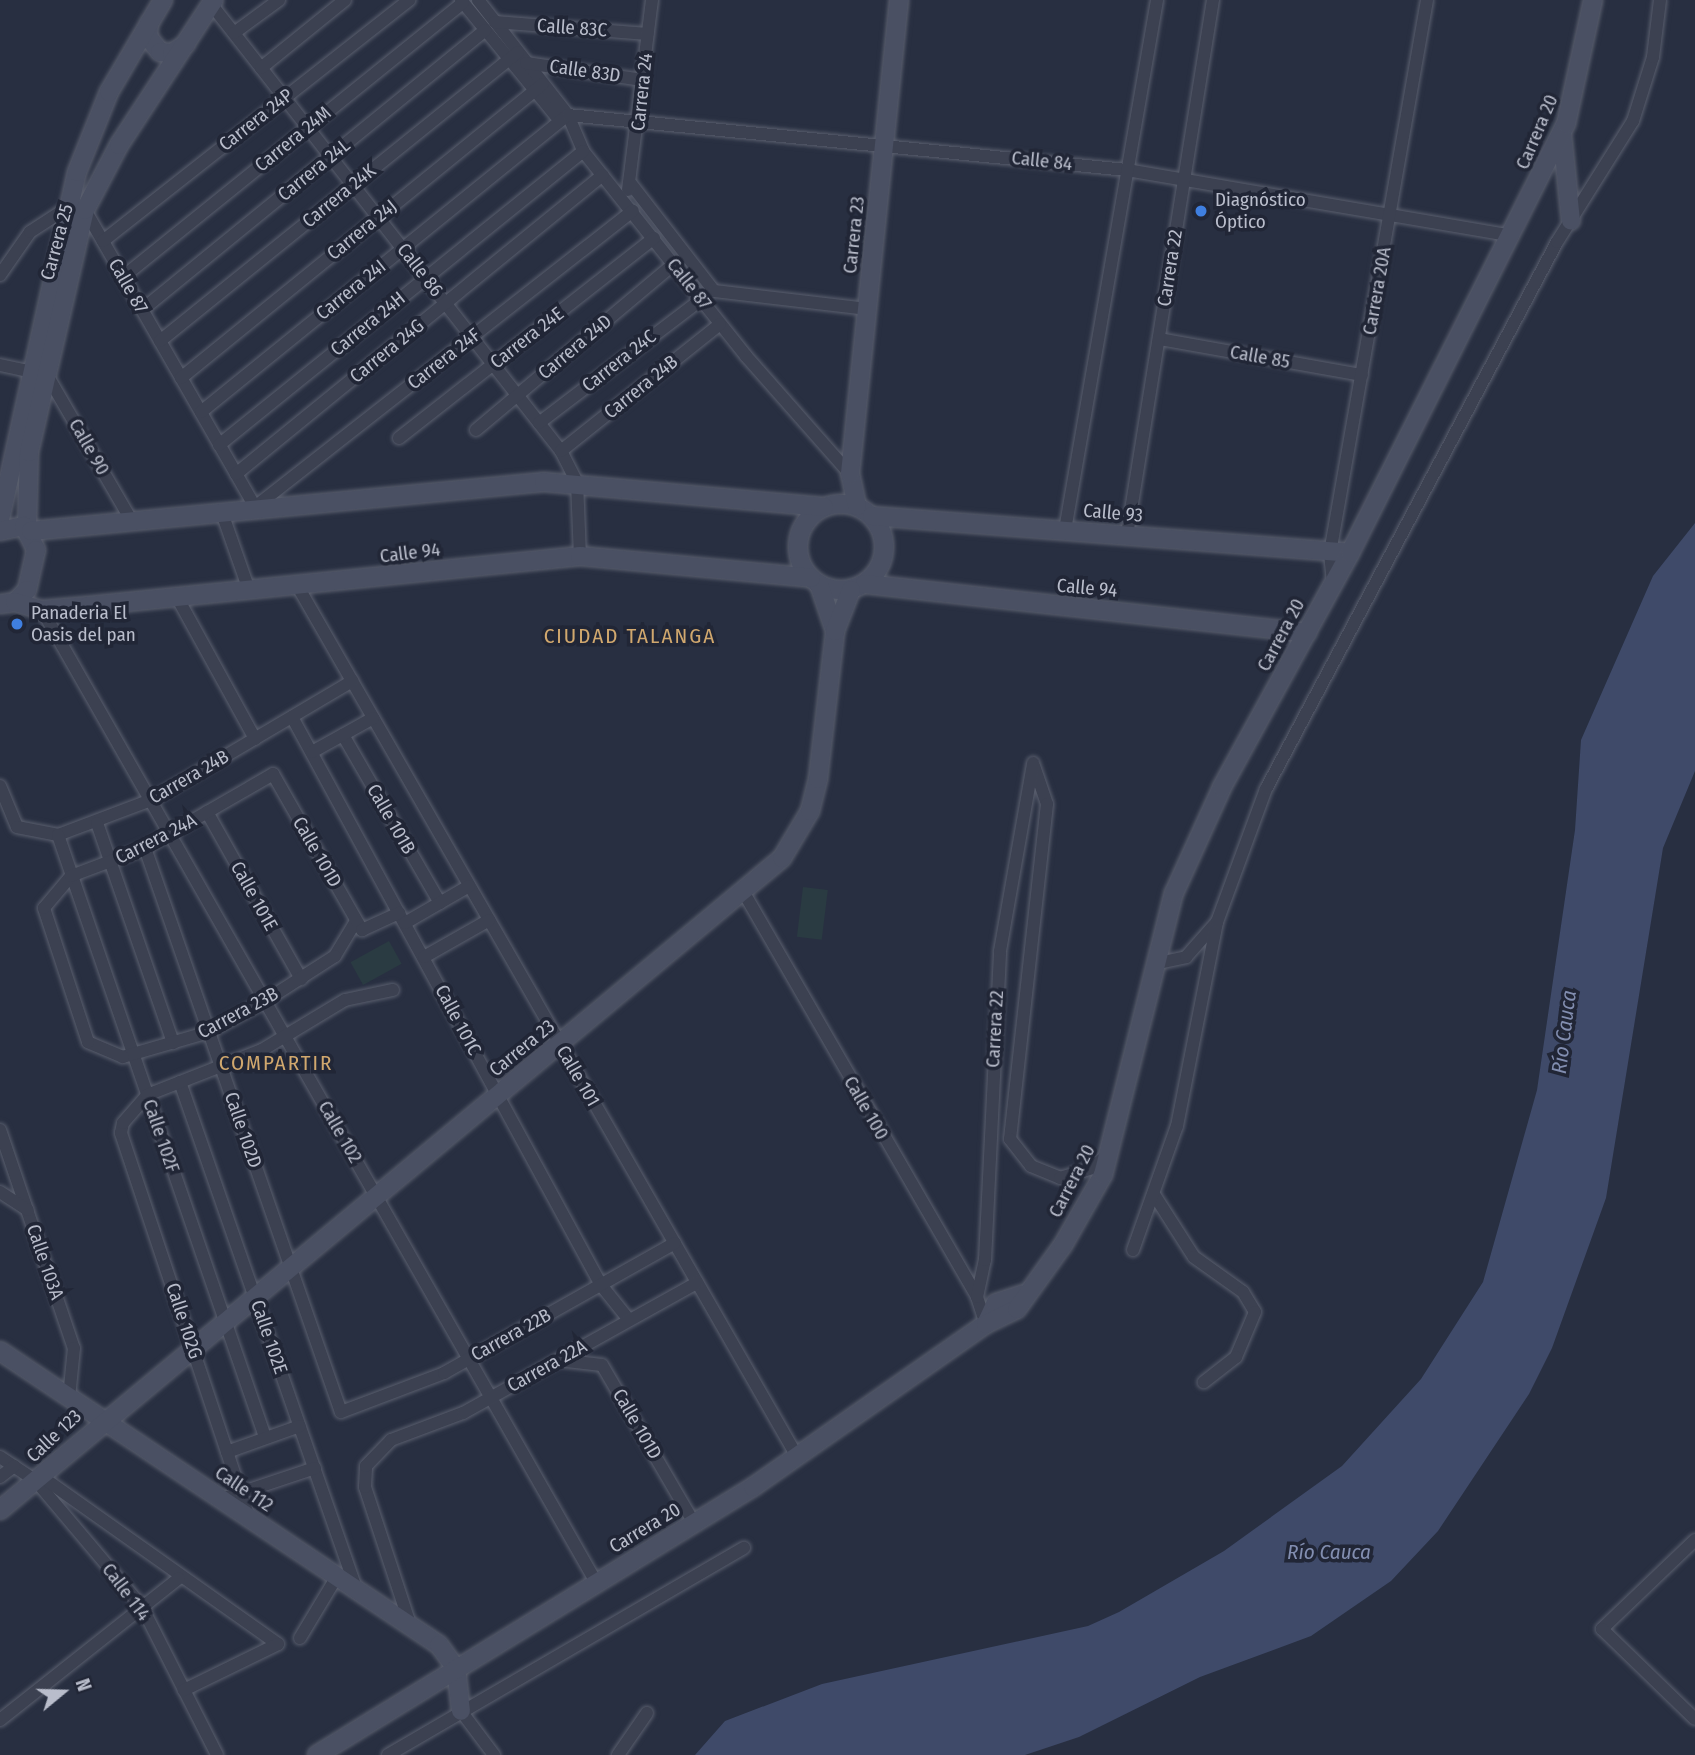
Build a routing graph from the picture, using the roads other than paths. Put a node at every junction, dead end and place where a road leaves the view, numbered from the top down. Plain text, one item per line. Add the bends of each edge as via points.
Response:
1 (163, 0) edge
2 (279, 0) edge
3 (345, 0) edge
4 (409, 0) edge
5 (478, 0) edge
6 (652, 0) edge
7 (899, 0) edge
8 (1157, 0) edge
9 (1213, 0) edge
10 (1427, 0) edge
11 (1592, 0) edge
12 (1660, 0) edge
13 (462, 1) edge
14 (213, 2) edge
15 (150, 20) junction
16 (490, 26) junction
17 (234, 33) junction
18 (648, 34) junction
19 (187, 42) junction
20 (514, 55) junction
21 (526, 63) junction
22 (261, 68) junction
23 (643, 80) junction
24 (539, 87) junction
25 (285, 97) junction
26 (564, 118) junction
27 (639, 122) junction
28 (308, 127) junction
29 (1562, 134) junction
30 (884, 146) junction
31 (583, 151) junction
32 (330, 156) junction
33 (1127, 170) junction
34 (603, 176) junction
35 (1184, 180) junction
36 (631, 184) junction
37 (353, 185) junction
38 (623, 200) junction
39 (76, 209) junction
40 (633, 211) junction
41 (1391, 215) junction
42 (378, 217) junction
43 (1571, 221) junction
44 (1512, 236) junction
45 (654, 238) junction
46 (103, 241) junction
47 (402, 248) junction
48 (674, 264) junction
49 (0, 275) edge
50 (123, 276) junction
51 (425, 278) junction
52 (719, 293) junction
53 (700, 299) junction
54 (445, 303) junction
55 (868, 309) junction
56 (142, 310) junction
57 (720, 324) junction
58 (472, 337) junction
59 (1159, 340) junction
60 (160, 341) junction
61 (493, 364) junction
62 (0, 365) edge
63 (40, 374) junction
64 (1362, 375) junction
65 (181, 378) junction
66 (517, 395) junction
67 (201, 412) junction
68 (539, 423) junction
69 (476, 430) dead end
70 (399, 438) dead end
71 (219, 445) junction
72 (561, 451) junction
73 (236, 474) junction
74 (850, 474) junction
75 (577, 482) junction
76 (827, 506) junction
77 (255, 508) junction
78 (221, 510) junction
79 (865, 511) junction
80 (0, 519) edge
81 (131, 520) junction
82 (29, 529) junction
83 (1065, 530) junction
84 (0, 531) edge
85 (1127, 535) junction
86 (1330, 553) junction
87 (1349, 553) junction
88 (580, 556) junction
89 (815, 581) junction
90 (1334, 583) junction
91 (297, 585) junction
92 (858, 587) junction
93 (250, 590) junction
94 (177, 597) junction
95 (6, 606) edge
96 (42, 610) junction
97 (835, 631) junction
98 (1307, 633) junction
99 (352, 681) junction
100 (292, 717) junction
101 (373, 718) junction
102 (343, 735) junction
103 (255, 739) junction
104 (312, 752) junction
105 (273, 774) joint
106 (0, 786) edge
107 (151, 800) junction
108 (207, 812) junction
109 (97, 823) junction
110 (58, 835) junction
111 (170, 836) junction
112 (145, 848) junction
113 (110, 863) junction
114 (1012, 875) junction
115 (71, 876) junction
116 (1037, 879) junction
117 (469, 886) junction
118 (744, 893) junction
119 (440, 902) junction
120 (402, 918) junction
121 (489, 920) junction
122 (1217, 922) junction
123 (359, 925) junction
124 (424, 957) junction
125 (1154, 964) junction
126 (300, 979) junction
127 (393, 990) dead end
128 (265, 1001) junction
129 (209, 1032) junction
130 (285, 1036) junction
131 (173, 1043) junction
132 (560, 1044) junction
133 (132, 1055) junction
134 (222, 1067) junction
135 (180, 1082) junction
136 (147, 1095) junction
137 (498, 1096) junction
138 (0, 1130) edge
139 (1112, 1151) junction
140 (0, 1192) edge
141 (376, 1195) junction
142 (1155, 1196) junction
143 (28, 1210) junction
144 (675, 1244) junction
145 (1133, 1250) dead end
146 (291, 1266) junction
147 (697, 1283) junction
148 (601, 1284) junction
149 (254, 1295) junction
150 (976, 1297) junction
151 (224, 1319) junction
152 (629, 1320) junction
153 (986, 1324) junction
154 (192, 1346) junction
155 (0, 1351) edge
156 (469, 1359) junction
157 (557, 1360) junction
158 (1203, 1382) dead end
159 (69, 1397) junction
160 (490, 1397) junction
161 (341, 1412) joint
162 (103, 1419) junction
163 (300, 1426) junction
164 (265, 1437) junction
165 (227, 1452) junction
166 (0, 1457) edge
167 (798, 1458) junction
168 (14, 1466) junction
169 (315, 1468) junction
170 (0, 1477) edge
171 (39, 1479) junction
172 (241, 1493) junction
173 (222, 1499) junction
174 (0, 1510) edge
175 (250, 1518) junction
176 (694, 1523) junction
177 (1695, 1540) edge
178 (744, 1548) dead end
179 (179, 1578) junction
180 (336, 1578) junction
181 (596, 1582) junction
182 (358, 1592) junction
183 (142, 1607) junction
184 (410, 1624) junction
185 (300, 1638) dead end
186 (456, 1668) junction
187 (184, 1690) junction
188 (461, 1711) junction
189 (647, 1713) dead end
190 (1695, 1719) edge
191 (0, 1720) edge
192 (217, 1755) edge
193 (317, 1755) edge
194 (388, 1755) edge
195 (494, 1755) edge
196 (618, 1755) edge

1 - 15 street, Carrera 25
2 - 17 street
3 - 22 street
4 - 25 street, Carrera 24P
5 - 16 street
6 - 18 street, Carrera 24
7 - 30 street, Carrera 23
8 - 33 street
9 - 35 street, Carrera 22
10 - 41 street, Carrera 20A
11 - 29 street, Carrera 20 via 1574,102
12 - 43 street via 1653,57 1633,121
13 - 16 street
13 - 28 street, Carrera 24M
14 - 17 street, Calle 86
14 - 19 street, Carrera 25
15 - 19 street via 148,37 160,52 178,51
15 - 39 street, Carrera 25 via 105,103
16 - 18 street, Calle 83C
16 - 20 street
16 - 32 street, Carrera 24L
17 - 22 street, Calle 86
18 - 23 street, Carrera 24
19 - 39 street, Carrera 25
20 - 21 street
20 - 24 street
20 - 37 street, Carrera 24K
21 - 23 street, Calle 83D
21 - 24 street
22 - 25 street, Calle 86
23 - 27 street, Carrera 24
24 - 26 street, Calle 87
24 - 42 street, Carrera 24J
25 - 28 street, Calle 86
25 - 46 street, Carrera 24P
26 - 27 street, Calle 84
26 - 31 street, Calle 87
26 - 47 street, Carrera 24I
27 - 30 street, Calle 84
27 - 36 street, Carrera 24
28 - 32 street, Calle 86
28 - 50 street, Carrera 24M
29 - 43 street
29 - 44 street, Carrera 20
30 - 33 street, Calle 84
30 - 55 street, Carrera 23
31 - 34 street, Calle 87
31 - 51 street, Carrera 24H
32 - 37 street, Calle 86
32 - 56 street, Carrera 24L
33 - 35 street, Calle 84
33 - 83 street
34 - 38 street, Calle 87
34 - 54 street, Carrera 24G
35 - 41 street, Calle 84
35 - 59 street, Carrera 22
36 - 38 street, Carrera 24
36 - 52 street
37 - 42 street, Calle 86
37 - 60 street, Carrera 24K
38 - 40 street, Calle 87
39 - 46 street, Calle 87
39 - 49 street via 30,232
39 - 63 street, Carrera 25
40 - 45 street, Calle 87
40 - 58 street, Carrera 24F
41 - 44 street, Calle 84
41 - 64 street, Carrera 20A
42 - 47 street, Calle 86
42 - 65 street, Carrera 24J
43 - 122 street via 1266,789
44 - 87 street, Carrera 20 via 1450,348
45 - 48 street, Calle 87
45 - 61 street, Carrera 24E
46 - 50 street, Calle 87
47 - 51 street, Calle 86
47 - 67 street, Carrera 24I
48 - 53 street, Calle 87
48 - 66 street, Carrera 24D
50 - 56 street, Calle 87
51 - 54 street, Calle 86
51 - 71 street, Carrera 24H
52 - 53 street, Carrera 24C
52 - 55 street
53 - 57 street, Calle 87
53 - 68 street, Carrera 24C
54 - 58 street, Calle 86
54 - 73 street, Carrera 24G
55 - 74 street, Carrera 23
56 - 60 street, Calle 87
57 - 72 street, Carrera 24B
57 - 74 street, Calle 87
58 - 61 street, Calle 86
58 - 77 street, Carrera 24F
59 - 64 street, Calle 85
59 - 85 street, Carrera 22
60 - 65 street, Calle 87
61 - 66 street, Calle 86
61 - 70 street, Carrera 24E
62 - 63 street
63 - 80 street, Carrera 25
63 - 81 street, Calle 90
63 - 82 street, Carrera 25 via 29,452
64 - 86 street, Carrera 20A
65 - 67 street, Calle 87
66 - 68 street, Calle 86
66 - 69 street, Carrera 24D
67 - 71 street, Calle 87
68 - 72 street, Calle 86
71 - 73 street, Calle 87
72 - 75 street, Calle 86
73 - 77 street, Calle 87
74 - 76 street, Carrera 23
74 - 79 street, Carrera 23
75 - 76 street
75 - 77 street
75 - 88 street, Calle 86
76 - 79 street
76 - 89 street via 808,520 799,539 800,560
77 - 78 street
78 - 81 street
78 - 93 street
79 - 83 street, Calle 93
79 - 92 street via 885,544 876,574
81 - 82 street
82 - 84 street via 15,524
82 - 95 street, Carrera 25 via 35,569
83 - 85 street, Calle 93
85 - 86 street, Calle 93
86 - 87 street, Calle 93
86 - 90 street, Carrera 20A
87 - 90 street, Carrera 20
88 - 89 street, Calle 94
88 - 91 street, Calle 94
89 - 92 street
89 - 97 street, Carrera 23
90 - 98 street, Carrera 20
91 - 93 street, Calle 94
91 - 99 street, Calle 101
92 - 97 street, Carrera 23
92 - 98 street, Calle 94
93 - 94 street, Calle 94
94 - 96 street, Calle 94
94 - 103 street
95 - 96 street, Calle 94
96 - 107 street, Calle 102
97 - 118 street, Carrera 23 via 826,741 810,811 782,858
98 - 125 street, Carrera 20 via 1222,787 1174,893
99 - 100 street, Carrera 24B
99 - 101 street, Calle 101
100 - 103 street, Carrera 24B
100 - 104 street, Calle 101C
101 - 102 street
101 - 117 street, Calle 101
102 - 104 street
102 - 119 street, Calle 101B
103 - 107 street, Carrera 24B
104 - 120 street, Calle 101C
105 - 108 street, Carrera 24A
105 - 123 street, Calle 101D
106 - 110 street via 14,824
107 - 109 street, Carrera 24B
107 - 111 street, Calle 102
108 - 111 street, Carrera 24A
108 - 126 street, Calle 101E
109 - 110 street, Carrera 24B
109 - 113 street
110 - 115 street, Calle 102F
111 - 112 street, Carrera 24A
111 - 128 street, Calle 102
112 - 113 street, Carrera 24A
112 - 129 street, Calle 102D
113 - 115 street, Carrera 24A
113 - 131 street
114 - 116 street
114 - 116 street, Carrera 22 via 1033,763 1047,804
114 - 150 street, Carrera 22 via 1000,951 985,1261
115 - 133 street, Calle 102F
115 - 133 street, Carrera 23B via 44,908 88,1042 95,1048
116 - 139 street, Carrera 22 via 1010,1139 1031,1166 1060,1178 1092,1168
117 - 119 street
117 - 121 street, Calle 101
118 - 132 street, Carrera 23
118 - 150 street, Calle 100
119 - 120 street
120 - 123 street
120 - 124 street, Calle 101C
121 - 124 street
121 - 132 street, Calle 101
122 - 125 street via 1186,957
122 - 142 street via 1177,1126
123 - 126 street, Carrera 23B via 335,956
124 - 137 street, Calle 101C
125 - 139 street, Carrera 20
126 - 128 street, Carrera 23B
127 - 130 street via 345,1000
128 - 129 street, Carrera 23B
128 - 130 street, Calle 102
129 - 131 street, Carrera 23B
129 - 134 street, Calle 102D
130 - 134 street
130 - 141 street, Calle 102
131 - 133 street, Carrera 23B
132 - 137 street, Carrera 23
132 - 144 street, Calle 101
133 - 136 street, Calle 102F
134 - 135 street
134 - 146 street, Calle 102D
135 - 136 street
135 - 149 street, Calle 102E
136 - 151 street, Calle 102F
136 - 154 street, Calle 102G via 123,1123 121,1133
137 - 141 street, Carrera 23
137 - 148 street, Calle 101C
138 - 143 street, Calle 103A
139 - 153 street, Carrera 20 via 1063,1245 1006,1319
140 - 143 street
141 - 146 street, Carrera 23
141 - 156 street, Calle 102
142 - 145 street
142 - 158 street via 1194,1257 1243,1292 1255,1312 1236,1357
143 - 159 street, Calle 103A via 74,1348
144 - 147 street, Calle 101
144 - 148 street, Carrera 22B
146 - 149 street, Carrera 23
146 - 161 street, Calle 102D
147 - 152 street, Carrera 22A
147 - 167 street, Calle 101
148 - 152 street, Calle 101C
148 - 156 street, Carrera 22B
149 - 151 street, Carrera 23
149 - 163 street, Calle 102E
150 - 153 street, Calle 100
151 - 154 street, Carrera 23
151 - 164 street, Calle 102F
152 - 157 street, Carrera 22A
153 - 167 street, Carrera 20
154 - 162 street, Carrera 23
154 - 165 street, Calle 102G
155 - 159 street, Calle 112
156 - 160 street, Calle 102
156 - 161 street, Carrera 22B via 409,1389
157 - 160 street, Carrera 22A
157 - 176 street, Calle 101D via 602,1365
159 - 162 street, Calle 112
160 - 181 street, Calle 102
160 - 184 street, Carrera 22A via 391,1440 363,1475
162 - 171 street, Calle 123
162 - 173 street, Calle 112
163 - 164 street
163 - 169 street, Calle 102E
164 - 165 street
165 - 172 street, Calle 102G
166 - 168 street, Calle 114
167 - 176 street, Carrera 20
168 - 170 street
168 - 171 street, Calle 114
169 - 172 street
169 - 182 street, Calle 102E
171 - 174 street, Calle 123
171 - 179 street, Calle 114
171 - 183 street, Calle 114
172 - 173 street
172 - 175 street, Calle 102G
173 - 175 street, Calle 112
175 - 180 street, Calle 112
176 - 181 street, Carrera 20
177 - 190 street via 1602,1629
178 - 188 street
179 - 183 street
179 - 187 street, Calle 114 via 278,1644
180 - 182 street, Calle 112
180 - 185 street
181 - 186 street, Carrera 20
182 - 184 street, Calle 112
183 - 187 street, Calle 114
183 - 191 street
184 - 186 street, Calle 112 via 448,1653
186 - 188 street
186 - 193 street, Carrera 20
187 - 192 street, Calle 114
188 - 194 street
188 - 195 street
189 - 196 street

